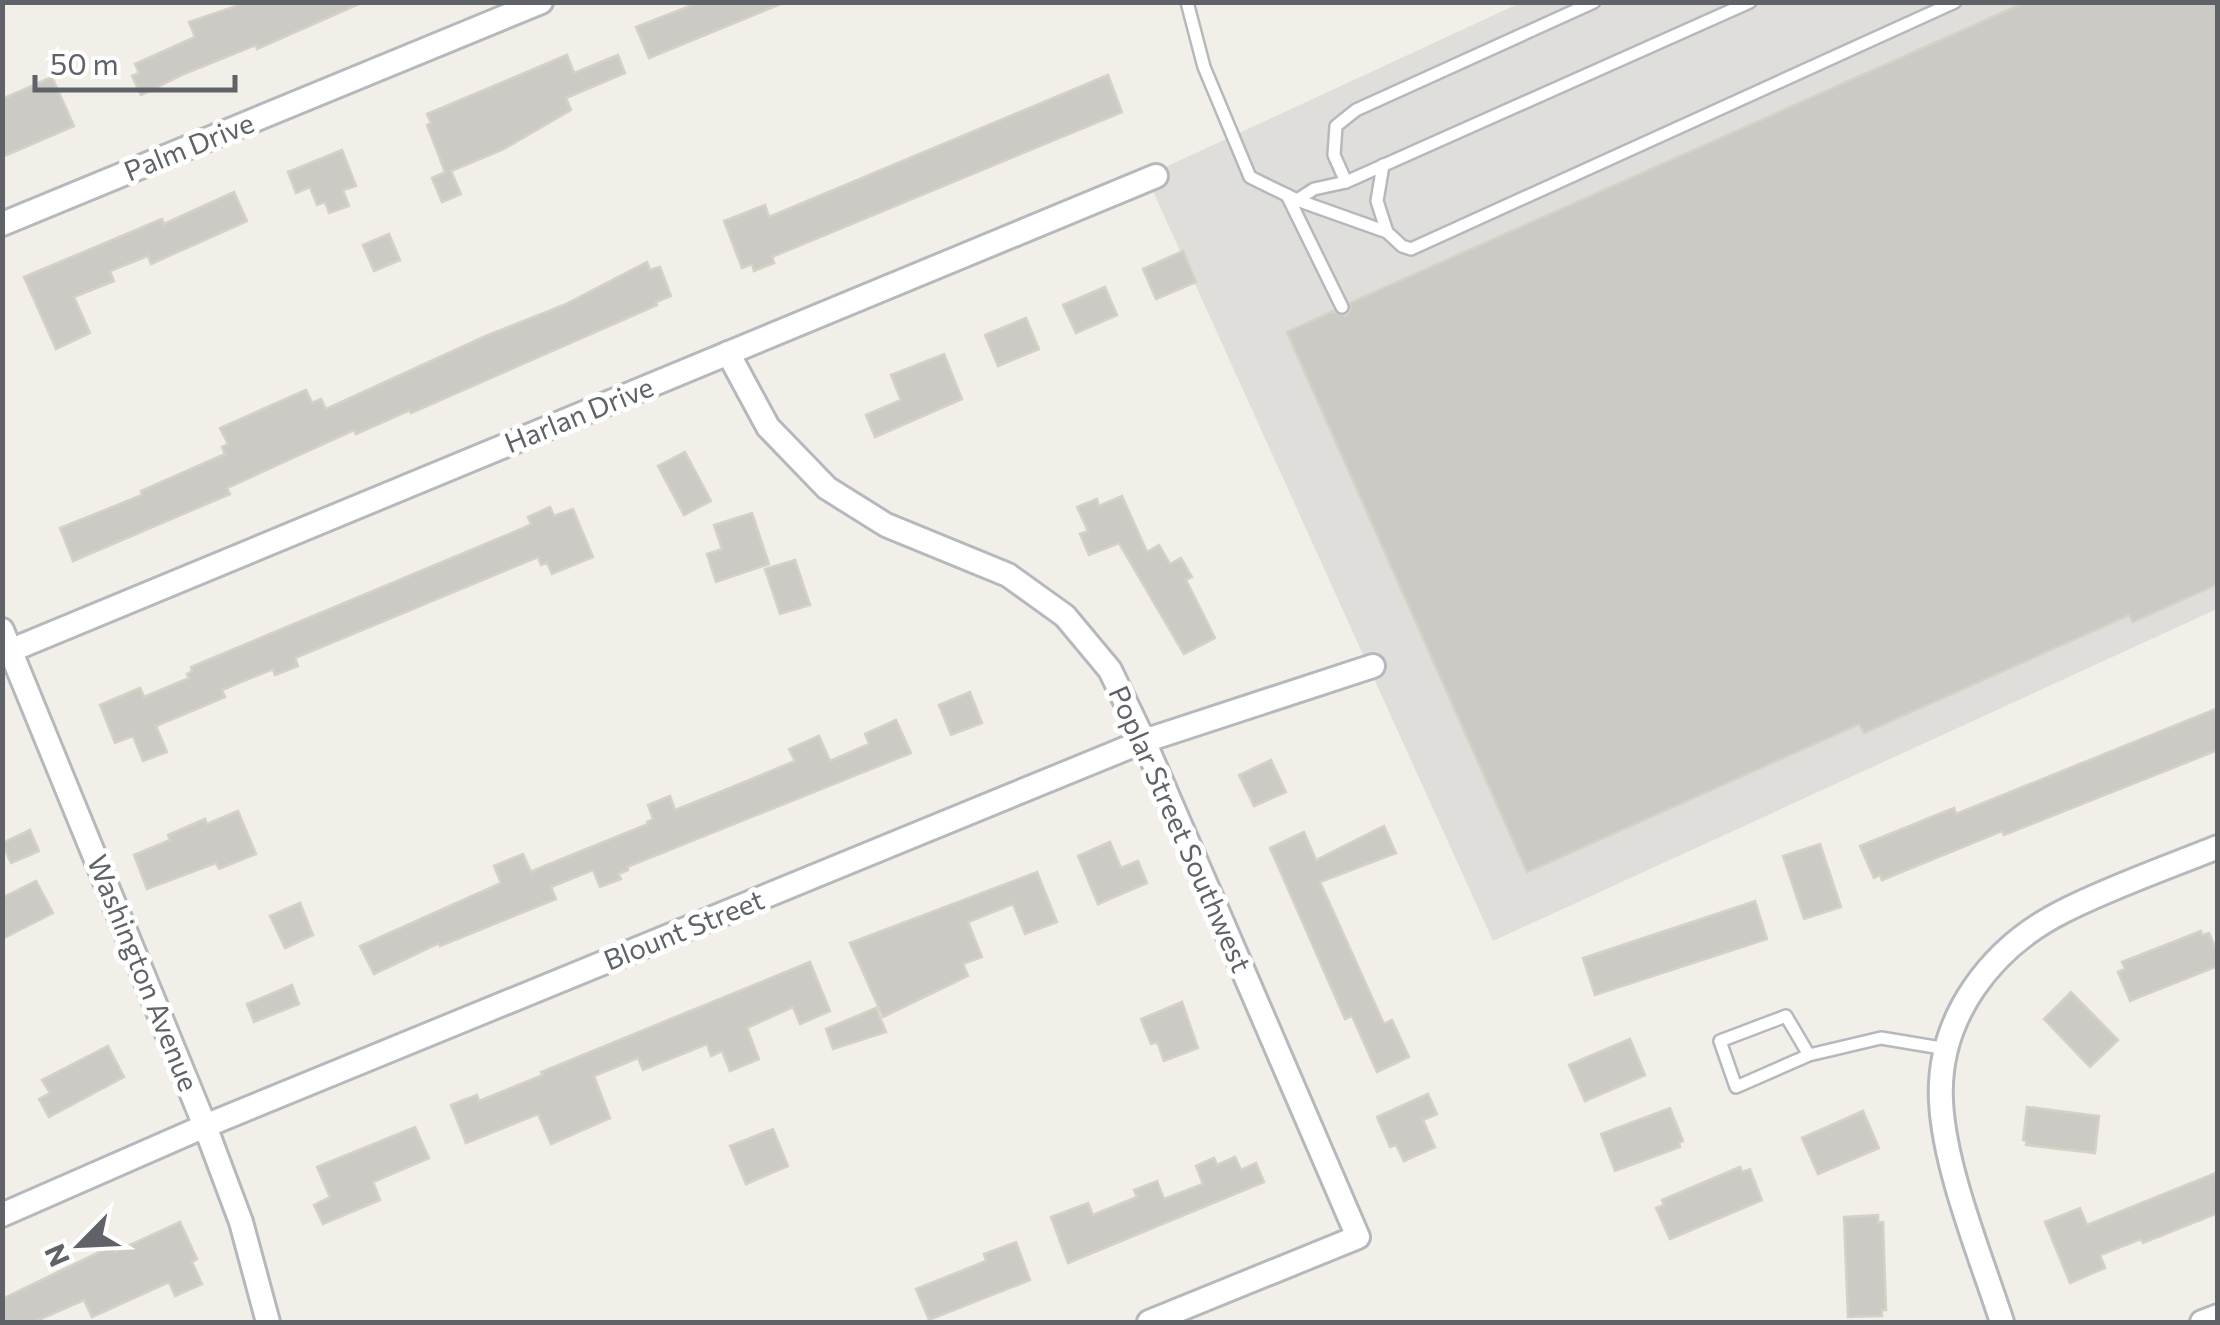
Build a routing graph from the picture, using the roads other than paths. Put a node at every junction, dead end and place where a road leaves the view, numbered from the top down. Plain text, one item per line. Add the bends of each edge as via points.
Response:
1 (541, 2) edge
2 (1188, 2) edge
3 (1594, 2) edge
4 (1750, 2) edge
5 (1955, 2) edge
6 (1383, 165) junction
7 (1156, 176) dead end
8 (1346, 182) junction
9 (1292, 198) junction
10 (2, 224) edge
11 (1388, 232) junction
12 (1342, 307) dead end
13 (728, 353) junction
14 (5, 644) edge
15 (1373, 666) dead end
16 (1144, 742) junction
17 (2218, 847) edge
18 (1947, 1049) junction
19 (1809, 1055) junction
20 (205, 1126) junction
21 (2, 1215) edge
22 (2218, 1316) edge
23 (268, 1322) edge
24 (1150, 1322) edge
25 (2002, 1322) edge
26 (2202, 1322) edge

1 - 10 street, Palm Drive
2 - 9 lane via 1204,66 1250,177
3 - 8 lane via 1356,110 1336,126 1334,155
4 - 6 lane
5 - 11 lane via 1411,249
6 - 8 lane
6 - 11 lane via 1377,201
7 - 13 street, Harlan Drive
8 - 9 lane
9 - 11 lane
9 - 12 lane
13 - 14 street, Harlan Drive
13 - 16 street, Poplar Street Southwest via 768,427 827,488 886,525 1008,576 1065,616 1110,670
14 - 20 street, Washington Avenue
15 - 16 street, Blount Street
16 - 20 street, Blount Street
16 - 24 street, Poplar Street Southwest via 1358,1238
17 - 18 street via 2061,912 2006,948 1978,979
18 - 19 lane via 1881,1038
18 - 25 street via 1941,1099 1948,1150
19 - 19 lane via 1786,1016 1720,1042 1736,1087
20 - 21 street, Blount Street
20 - 23 street, Washington Avenue
22 - 26 street

